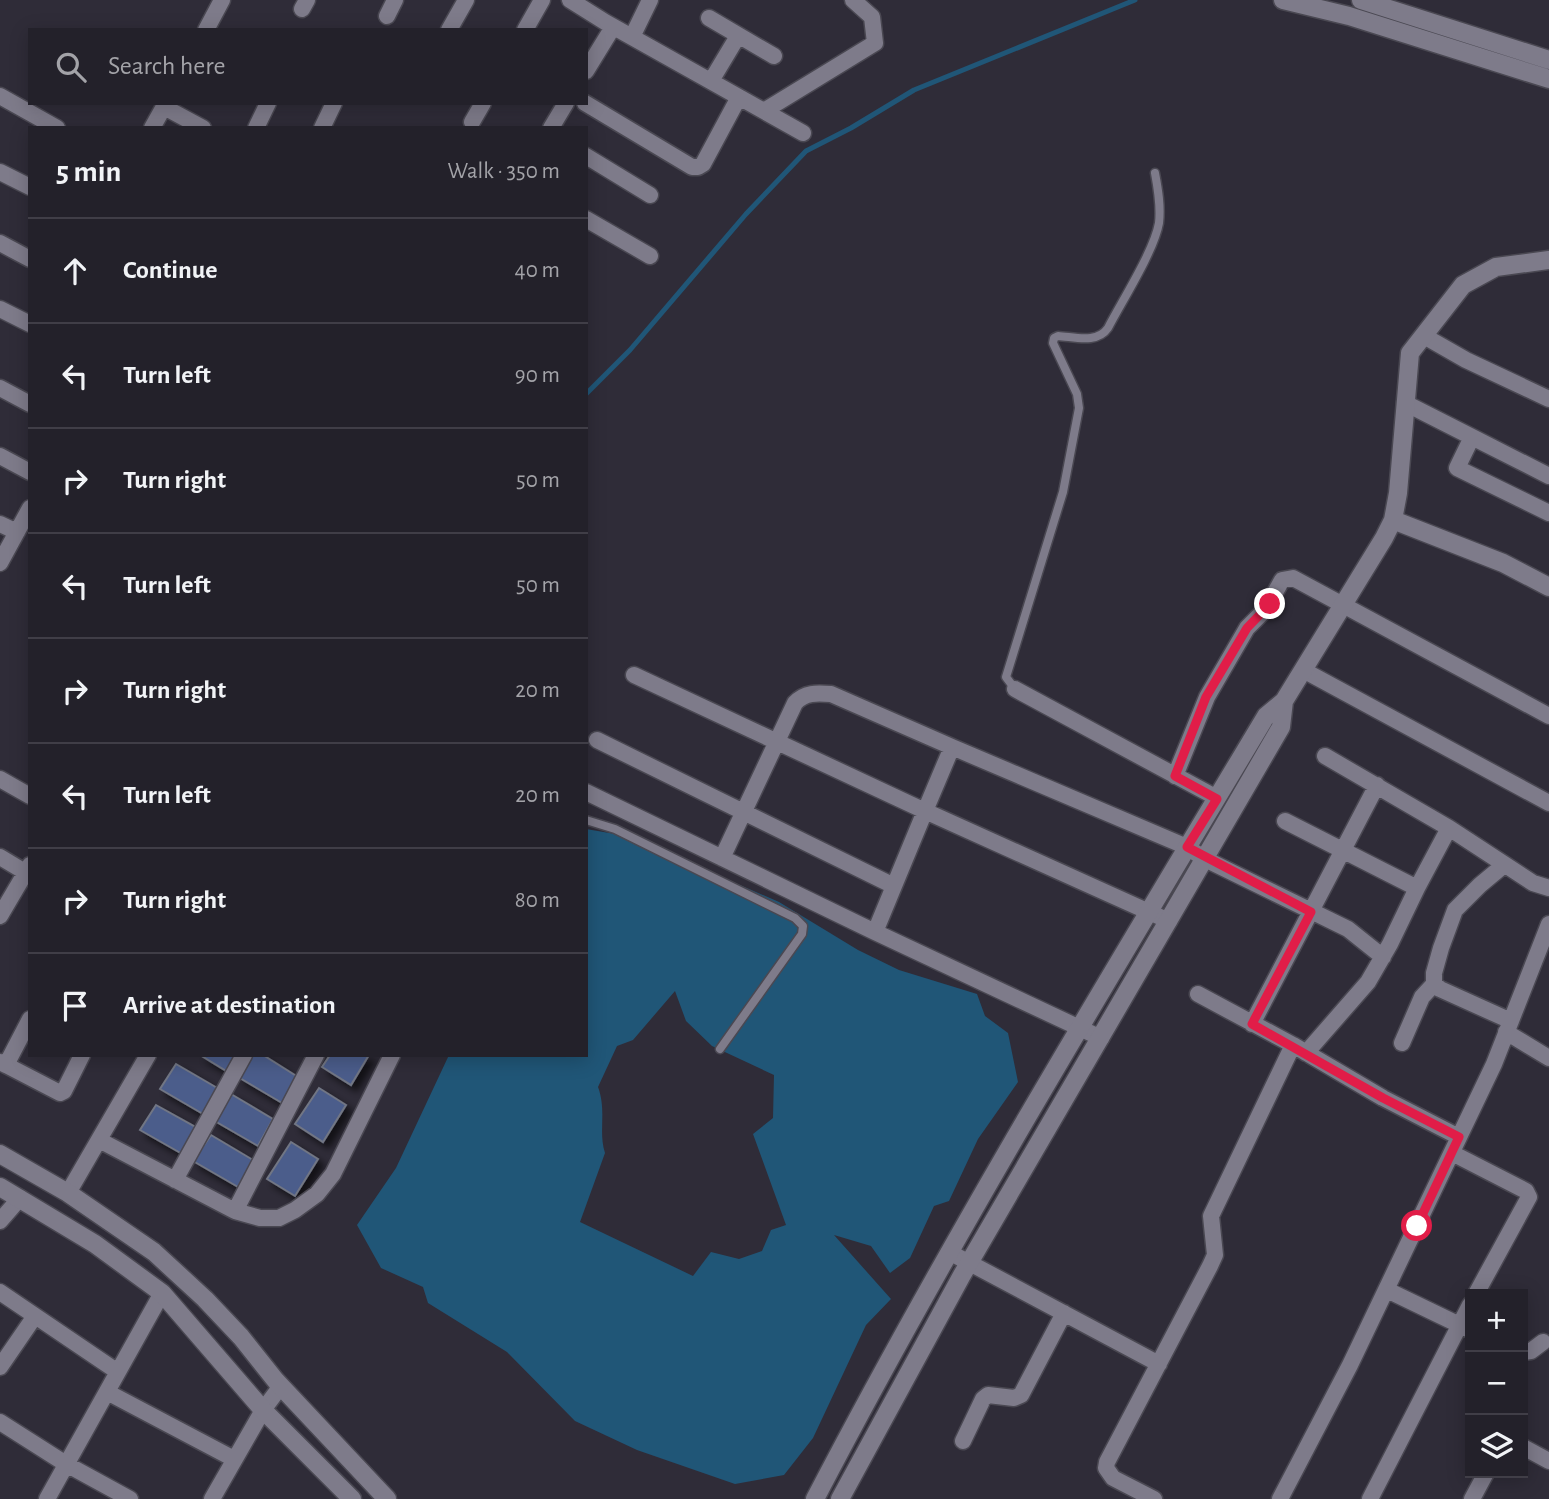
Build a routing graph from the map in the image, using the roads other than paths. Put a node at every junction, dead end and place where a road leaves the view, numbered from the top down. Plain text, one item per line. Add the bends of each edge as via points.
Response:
1 (222, 0) edge
2 (396, 0) edge
3 (466, 0) edge
4 (542, 0) edge
5 (570, 0) edge
6 (650, 0) edge
7 (853, 0) edge
8 (1283, 0) edge
9 (1361, 0) edge
10 (1351, 8) edge
11 (387, 16) dead end
12 (709, 18) dead end
13 (605, 22) junction
14 (207, 28) edge
15 (450, 28) edge
16 (526, 28) edge
17 (738, 36) junction
18 (632, 37) junction
19 (774, 56) dead end
20 (1549, 60) edge
21 (588, 68) edge
22 (1549, 79) edge
23 (711, 81) junction
24 (0, 96) edge
25 (739, 97) junction
26 (165, 105) edge
27 (267, 105) edge
28 (333, 105) edge
29 (482, 105) edge
30 (565, 105) edge
31 (588, 105) edge
32 (764, 111) junction
33 (472, 122) dead end
34 (53, 126) edge
35 (153, 126) edge
36 (201, 126) edge
37 (257, 126) edge
38 (323, 126) edge
39 (552, 126) edge
40 (803, 133) dead end
41 (588, 157) edge
42 (0, 172) edge
43 (1155, 173) dead end
44 (28, 186) edge
45 (650, 195) dead end
46 (588, 220) edge
47 (0, 243) edge
48 (650, 257) dead end
49 (28, 258) edge
50 (1549, 260) edge
51 (0, 309) edge
52 (28, 323) edge
53 (1424, 336) junction
54 (0, 388) edge
55 (1549, 399) edge
56 (28, 403) edge
57 (1405, 403) junction
58 (1472, 438) junction
59 (0, 456) edge
60 (28, 470) edge
61 (1549, 477) edge
62 (1549, 513) edge
63 (28, 514) edge
64 (1393, 520) junction
65 (0, 524) edge
66 (17, 532) junction
67 (0, 563) edge
68 (1549, 587) edge
69 (1342, 605) junction
70 (1303, 670) junction
71 (634, 675) dead end
72 (1015, 689) joint
73 (1284, 701) junction
74 (1549, 716) edge
75 (597, 740) dead end
76 (777, 743) junction
77 (952, 747) junction
78 (1325, 756) dead end
79 (1175, 776) junction
80 (0, 779) edge
81 (1377, 785) junction
82 (588, 793) edge
83 (28, 795) edge
84 (1217, 799) junction
85 (1549, 803) edge
86 (925, 811) junction
87 (745, 812) junction
88 (588, 821) edge
89 (1285, 821) dead end
90 (1449, 828) junction
91 (1187, 847) junction
92 (1343, 851) junction
93 (0, 857) edge
94 (722, 858) junction
95 (1205, 859) junction
96 (1504, 865) junction
97 (28, 868) edge
98 (894, 886) junction
99 (1417, 888) junction
100 (1549, 888) edge
101 (1148, 911) junction
102 (1311, 912) junction
103 (0, 916) edge
104 (1168, 921) junction
105 (1549, 924) edge
106 (875, 932) junction
107 (1383, 957) junction
108 (1434, 984) junction
109 (1198, 994) dead end
110 (28, 1022) edge
111 (1252, 1024) junction
112 (1080, 1026) junction
113 (1509, 1027) junction
114 (1101, 1038) junction
115 (1402, 1043) dead end
116 (720, 1049) dead end
117 (1300, 1049) junction
118 (81, 1057) edge
119 (147, 1057) edge
120 (243, 1057) edge
121 (315, 1057) edge
122 (391, 1057) edge
123 (1549, 1058) edge
124 (3, 1063) edge
125 (1459, 1137) junction
126 (99, 1140) junction
127 (1452, 1153) junction
128 (0, 1154) edge
129 (175, 1180) junction
130 (0, 1187) edge
131 (68, 1193) junction
132 (20, 1198) junction
133 (235, 1210) junction
134 (0, 1221) edge
135 (949, 1252) junction
136 (970, 1262) junction
137 (1479, 1289) edge
138 (1387, 1290) junction
139 (0, 1292) edge
140 (162, 1293) junction
141 (1064, 1313) junction
142 (36, 1316) junction
143 (1465, 1327) edge
144 (1547, 1339) edge
145 (1528, 1351) edge
146 (1158, 1364) junction
147 (0, 1367) edge
148 (118, 1372) junction
149 (281, 1386) junction
150 (107, 1392) junction
151 (263, 1410) junction
152 (0, 1422) edge
153 (963, 1441) dead end
154 (1528, 1450) edge
155 (234, 1460) junction
156 (1549, 1461) edge
157 (66, 1464) junction
158 (1483, 1478) edge
159 (47, 1499) edge
160 (130, 1499) edge
161 (212, 1499) edge
162 (352, 1499) edge
163 (387, 1499) edge
164 (815, 1499) edge
165 (840, 1499) edge
166 (1154, 1499) edge
167 (1280, 1499) edge
168 (1370, 1499) edge
169 (1472, 1499) edge

1 - 14 street
2 - 11 street
3 - 15 street
4 - 16 street
5 - 13 street
6 - 18 street
7 - 32 street via 872,17 874,43
8 - 10 street
9 - 20 street
10 - 22 street
12 - 17 street
13 - 18 street
13 - 21 street via 613,27
17 - 19 street
17 - 23 street
18 - 23 street
23 - 25 street
24 - 34 street
25 - 31 street via 698,167
25 - 32 street
26 - 35 street
26 - 36 street
27 - 37 street
28 - 38 street
29 - 33 street
30 - 39 street
32 - 40 street
41 - 45 street
42 - 44 street
43 - 72 lane via 1159,223 1154,242 1108,328 1096,338 1054,338 1079,408 1063,492 1006,677
46 - 48 street
47 - 49 street
50 - 53 street via 1496,267 1463,285
51 - 52 street
53 - 55 street
53 - 57 street via 1410,353
54 - 56 street
57 - 58 street
57 - 64 street
58 - 61 street
58 - 62 street via 1457,468
59 - 60 street
63 - 66 street
64 - 68 street via 1503,563
64 - 69 street
65 - 66 street
66 - 67 street
69 - 70 street
69 - 74 street
69 - 79 street via 1293,578 1282,580 1206,697
70 - 73 street
70 - 85 street
71 - 76 street
72 - 79 street
73 - 84 street via 1266,716
73 - 95 street via 1281,727
75 - 87 street
76 - 77 street via 795,703 821,693 845,699
76 - 86 street
76 - 87 street
77 - 86 street
77 - 91 street
78 - 81 street
79 - 84 street
80 - 83 street
81 - 90 street
81 - 92 street
82 - 94 street
84 - 91 street
86 - 98 street
86 - 101 street
87 - 94 street
87 - 98 street
88 - 116 lane via 615,829 803,926 802,934
89 - 92 street
90 - 96 street
90 - 99 street
91 - 95 street
91 - 101 street
92 - 99 street
92 - 102 street
93 - 97 street
94 - 106 street
95 - 102 street
95 - 104 street
96 - 100 street
96 - 108 street via 1455,910
97 - 103 street
98 - 106 street
99 - 107 street
101 - 104 street
101 - 112 street
102 - 107 street via 1348,929
102 - 111 street
104 - 114 street
105 - 113 street
106 - 112 street
107 - 117 street via 1367,982
108 - 113 street
108 - 115 street via 1422,997
109 - 111 street
110 - 124 street
111 - 117 street
112 - 114 street
112 - 135 street
113 - 123 street
113 - 125 street
114 - 136 street
117 - 125 street
117 - 146 street via 1217,1200 1210,1216 1214,1255
118 - 124 street via 60,1093
119 - 126 street
120 - 129 street
121 - 133 street
122 - 133 street via 333,1174 317,1194 279,1218
125 - 127 street
126 - 129 street
126 - 131 street
127 - 137 street via 1526,1191 1529,1197
127 - 138 street
128 - 131 street
129 - 133 street
130 - 132 street
131 - 149 street via 154,1252 205,1299
132 - 134 street
132 - 140 street
135 - 136 street
135 - 164 street
136 - 141 street
136 - 165 street
138 - 143 street
138 - 167 street
139 - 142 street
140 - 148 street
140 - 151 street
141 - 146 street
141 - 153 street via 1021,1395 988,1395
142 - 147 street
142 - 148 street
143 - 168 street
144 - 145 street
146 - 166 street via 1106,1468 1113,1478
148 - 150 street
149 - 151 street
149 - 163 street
150 - 155 street
150 - 157 street
151 - 155 street
151 - 162 street
152 - 157 street
154 - 156 street
155 - 161 street
157 - 159 street
157 - 160 street
158 - 169 street

